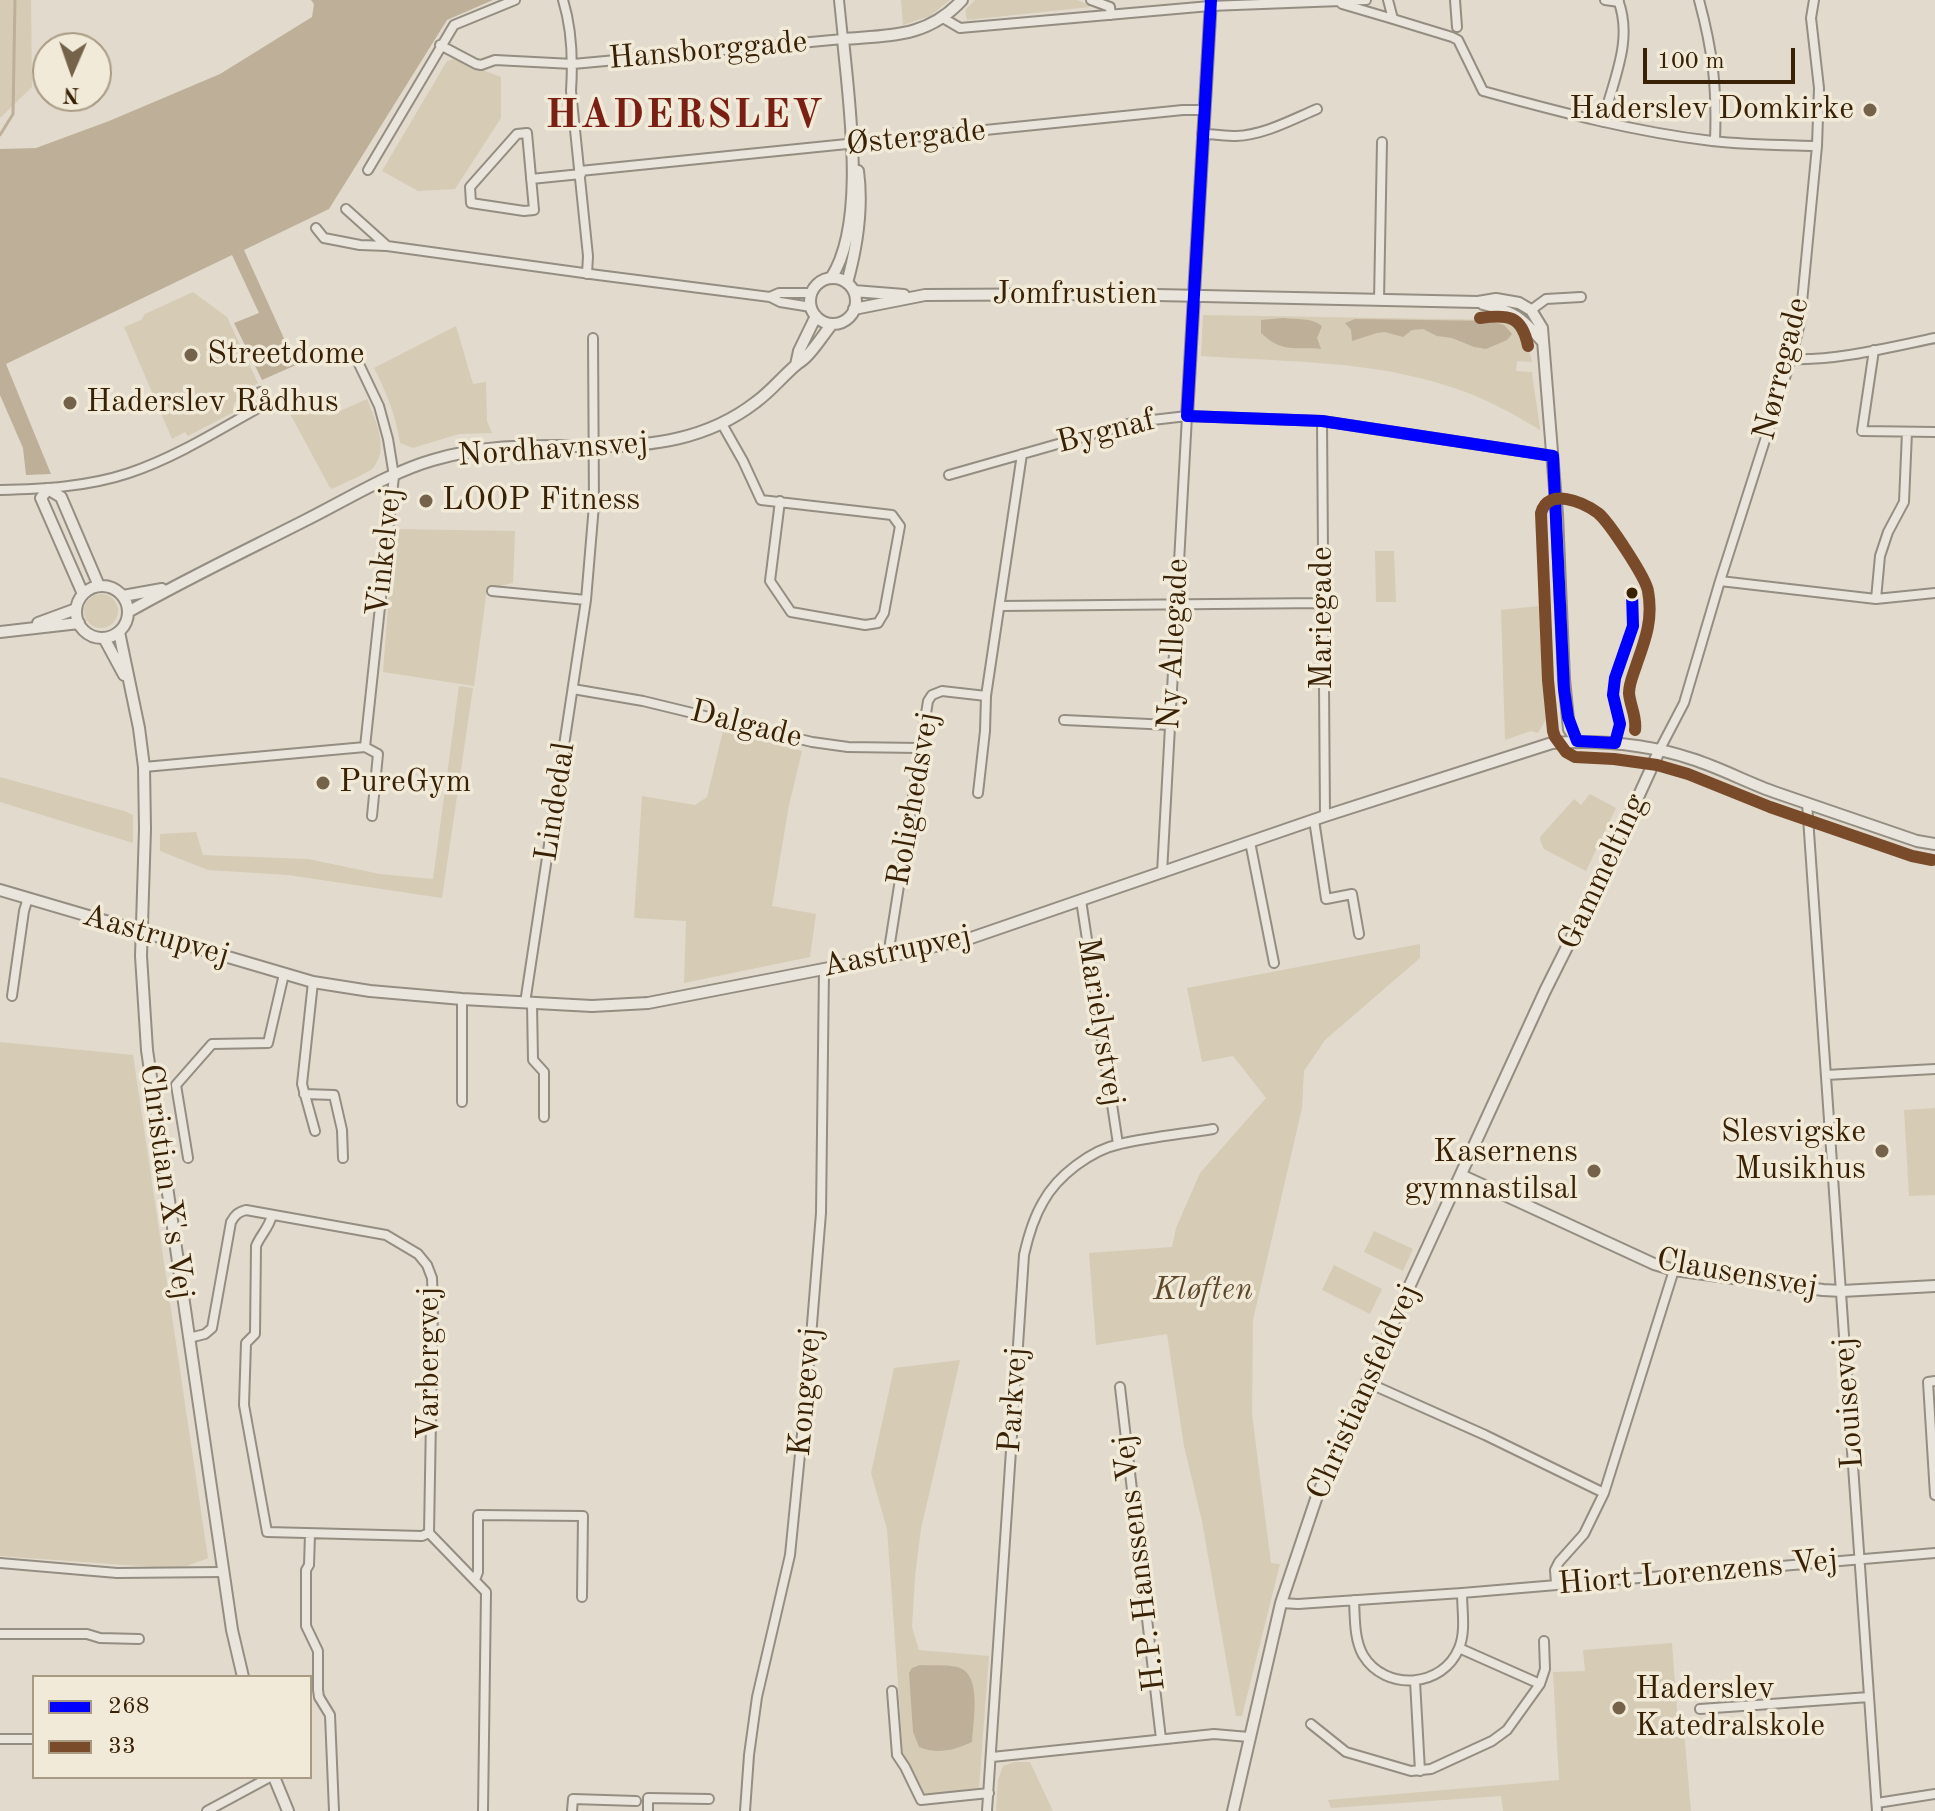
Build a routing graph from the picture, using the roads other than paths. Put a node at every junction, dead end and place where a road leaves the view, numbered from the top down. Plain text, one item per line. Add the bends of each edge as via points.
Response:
1 (515, 0) edge
2 (563, 0) edge
3 (839, 0) edge
4 (962, 0) edge
5 (1091, 0) edge
6 (1366, 0) edge
7 (1388, 0) edge
8 (1455, 0) edge
9 (1605, 0) edge
10 (1699, 0) edge
11 (1814, 0) edge
12 (1333, 1) edge
13 (1620, 1) edge
14 (1211, 3) edge
15 (1110, 7) edge
16 (943, 18) junction
17 (1393, 19) junction
18 (1457, 27) dead end
19 (843, 39) junction
20 (440, 45) junction
21 (573, 64) junction
22 (1317, 109) dead end
23 (1204, 110) junction
24 (1603, 122) junction
25 (1202, 134) junction
26 (1715, 141) junction
27 (1382, 142) dead end
28 (1817, 146) junction
29 (853, 150) junction
30 (368, 170) dead end
31 (581, 172) junction
32 (531, 179) junction
33 (346, 209) dead end
34 (316, 228) dead end
35 (387, 246) junction
36 (587, 274) junction
37 (831, 278) junction
38 (850, 287) junction
39 (812, 293) junction
40 (914, 296) junction
41 (1193, 296) junction
42 (770, 297) junction
43 (1581, 297) dead end
44 (1379, 300) junction
45 (1478, 302) junction
46 (854, 309) junction
47 (1531, 310) junction
48 (813, 311) junction
49 (832, 324) junction
50 (593, 338) dead end
51 (1935, 338) edge
52 (1544, 343) junction
53 (1874, 350) junction
54 (1791, 359) junction
55 (358, 362) dead end
56 (796, 365) junction
57 (260, 392) dead end
58 (1187, 416) junction
59 (1322, 421) junction
60 (722, 424) junction
61 (1907, 432) junction
62 (1935, 432) edge
63 (593, 447) junction
64 (1022, 454) junction
65 (1553, 456) junction
66 (949, 475) dead end
67 (394, 476) junction
68 (48, 489) junction
69 (0, 490) edge
70 (780, 501) junction
71 (1720, 581) junction
72 (99, 586) junction
73 (172, 587) junction
74 (492, 591) dead end
75 (1935, 593) edge
76 (83, 594) junction
77 (123, 596) junction
78 (1876, 599) junction
79 (586, 600) junction
80 (1323, 603) junction
81 (1177, 604) junction
82 (1000, 606) junction
83 (76, 609) junction
84 (128, 612) junction
85 (79, 623) junction
86 (25, 628) junction
87 (0, 632) edge
88 (119, 632) junction
89 (104, 638) junction
90 (1696, 663) joint
91 (129, 684) junction
92 (573, 689) junction
93 (986, 696) junction
94 (1064, 720) dead end
95 (1170, 725) junction
96 (1577, 741) junction
97 (365, 747) junction
98 (920, 748) junction
99 (1660, 749) junction
100 (144, 767) junction
101 (978, 793) dead end
102 (1807, 803) junction
103 (372, 816) dead end
104 (1320, 818) junction
105 (1250, 842) junction
106 (1935, 844) edge
107 (1162, 873) junction
108 (0, 890) edge
109 (28, 898) junction
110 (1081, 900) junction
111 (143, 933) junction
112 (1359, 934) dead end
113 (891, 956) junction
114 (1274, 963) dead end
115 (824, 969) junction
116 (284, 974) junction
117 (313, 982) junction
118 (1545, 991) joint
119 (12, 996) dead end
120 (462, 999) junction
121 (529, 1003) junction
122 (1935, 1069) edge
123 (1826, 1075) junction
124 (304, 1094) junction
125 (462, 1102) dead end
126 (544, 1117) dead end
127 (1213, 1129) dead end
128 (315, 1131) dead end
129 (1118, 1144) junction
130 (188, 1158) dead end
131 (343, 1158) dead end
132 (1461, 1175) junction
133 (272, 1215) junction
134 (1674, 1270) junction
135 (1935, 1286) edge
136 (1842, 1291) junction
137 (189, 1338) junction
138 (1935, 1381) edge
139 (1366, 1382) junction
140 (1120, 1387) dead end
141 (1934, 1467) edge
142 (1604, 1493) junction
143 (1935, 1495) edge
144 (429, 1533) junction
145 (310, 1534) junction
146 (1935, 1553) edge
147 (1859, 1560) junction
148 (0, 1563) edge
149 (224, 1572) junction
150 (475, 1580) junction
151 (1556, 1584) junction
152 (1462, 1593) junction
153 (582, 1597) dead end
154 (1354, 1600) junction
155 (1281, 1603) junction
156 (0, 1634) edge
157 (139, 1639) dead end
158 (1544, 1641) dead end
159 (1459, 1648) junction
160 (243, 1675) edge
161 (1415, 1681) junction
162 (1540, 1684) junction
163 (892, 1691) dead end
164 (1869, 1697) junction
165 (1700, 1709) dead end
166 (1311, 1724) dead end
167 (1249, 1737) junction
168 (0, 1739) edge
169 (32, 1739) edge
170 (1161, 1739) junction
171 (992, 1757) junction
172 (1420, 1771) junction
173 (268, 1779) edge
174 (273, 1779) edge
175 (989, 1793) junction
176 (1935, 1794) edge
177 (709, 1799) dead end
178 (636, 1801) dead end
179 (1877, 1807) edge
180 (207, 1811) edge
181 (288, 1811) edge
182 (334, 1811) edge
183 (483, 1811) edge
184 (572, 1811) edge
185 (648, 1811) edge
186 (745, 1811) edge
187 (987, 1811) edge
188 (1233, 1811) edge

1 - 20 street via 454,25
2 - 21 street
3 - 19 street
4 - 16 street
5 - 15 street
6 - 12 street
7 - 17 street
8 - 18 street
9 - 13 street
10 - 26 street via 1713,58
11 - 28 street, Nørregade
12 - 14 street
12 - 17 street
13 - 24 street via 1622,56
14 - 15 street
14 - 23 street
15 - 16 street via 960,28
16 - 19 street via 901,34
17 - 24 street via 1458,40 1483,91
19 - 21 street, Hansborggade
19 - 29 street
20 - 21 street, Hansborggade via 481,65 495,60
20 - 30 street
21 - 31 street
22 - 25 street via 1255,133
23 - 25 street
23 - 29 street, Østergade
24 - 26 street
25 - 41 street
26 - 28 street
27 - 44 street
28 - 54 street, Nørregade via 1800,323
29 - 31 street, Østergade
29 - 37 street via 848,227 840,264
29 - 38 street via 861,192
31 - 32 street, Østergade
31 - 36 street
32 - 32 street via 527,133 517,134 470,187 471,203 534,210
33 - 35 street
34 - 35 street via 324,238
35 - 36 street
36 - 42 street
37 - 38 street
37 - 39 street
38 - 40 street, Jomfrustien
38 - 46 street
39 - 42 street
39 - 48 street
40 - 41 street, Jomfrustien
40 - 46 street, Jomfrustien
41 - 44 street, Jomfrustien
41 - 58 street
42 - 48 street
43 - 47 street via 1546,299
44 - 45 street, Jomfrustien
45 - 47 street, Jomfrustien via 1507,300
45 - 52 street, Jomfrustien via 1513,313
46 - 49 street via 846,320
47 - 52 street
48 - 49 street
48 - 56 street, Nordhavnsvej
49 - 56 street, Nordhavnsvej
50 - 63 street, Lindedal
51 - 53 street
52 - 65 street
53 - 54 street
53 - 61 street via 1862,431
54 - 71 street, Nørregade
55 - 67 street, Vinkelvej via 379,406
56 - 60 street, Nordhavnsvej via 758,401
57 - 68 street via 267,403 163,459 104,480
58 - 59 street, Bygnaf
58 - 64 street, Bygnaf via 1135,422
58 - 81 street, Ny Allegade
59 - 65 street, Bygnaf
59 - 80 street, Mariegade
60 - 63 street, Nordhavnsvej via 663,442
60 - 70 street via 761,500
61 - 62 street
61 - 78 street via 1904,502 1880,556
63 - 67 street, Nordhavnsvej via 466,451
63 - 79 street, Lindedal
64 - 66 street, Bygnaf
64 - 82 street, Rolighedsvej
65 - 96 street via 1564,679 1569,729
67 - 73 street, Nordhavnsvej
67 - 97 street, Vinkelvej
68 - 69 street
68 - 72 street via 61,497
68 - 76 street via 41,498
70 - 70 street via 892,515 900,526 878,623 791,612 770,581
71 - 78 street
71 - 90 street, Nørregade
72 - 76 street
72 - 77 street
73 - 77 street, Nordhavnsvej
73 - 84 street, Nordhavnsvej
74 - 79 street
75 - 78 street
76 - 83 street
77 - 84 street
79 - 92 street, Lindedal
80 - 81 street
80 - 104 street, Mariegade
81 - 82 street
81 - 95 street, Ny Allegade
82 - 93 street, Rolighedsvej
83 - 85 street
83 - 86 street
84 - 88 street
85 - 86 street
85 - 89 street via 88,634
86 - 87 street
88 - 89 street
88 - 91 street, Christian X's Vej
89 - 91 street, Christian X's Vej
90 - 99 street, Gammelting via 1684,703
91 - 100 street, Christian X's Vej
92 - 98 street, Dalgade via 812,742
92 - 121 street, Lindedal
93 - 98 street, Rolighedsvej via 942,691 932,695
93 - 101 street, Rolighedsvej
94 - 95 street
95 - 107 street, Ny Allegade
96 - 99 street, Aastrupvej
96 - 104 street, Aastrupvej via 1552,743
97 - 100 street
97 - 103 street, Vinkelvej via 378,754
98 - 113 street, Rolighedsvej
99 - 102 street, Aastrupvej
99 - 118 street, Gammelting
100 - 111 street, Christian X's Vej
102 - 106 street, Aastrupvej
102 - 123 street, Louisevej
104 - 105 street, Aastrupvej
104 - 112 street via 1326,899 1352,894
105 - 107 street, Aastrupvej
105 - 114 street
107 - 110 street, Aastrupvej
108 - 109 street, Aastrupvej
109 - 111 street, Aastrupvej
109 - 119 street
110 - 113 street, Aastrupvej via 971,938
110 - 129 street, Marielystvej
111 - 116 street, Aastrupvej
111 - 137 street, Christian X's Vej via 147,1050
113 - 115 street, Aastrupvej
115 - 121 street, Aastrupvej via 648,1003
115 - 186 street, Kongevej via 821,1213 808,1374 790,1555 757,1697
116 - 117 street, Aastrupvej
116 - 130 street via 268,1043 212,1044 176,1085
117 - 120 street, Aastrupvej
117 - 124 street
118 - 132 street, Christiansfeldvej
120 - 121 street, Aastrupvej
120 - 125 street
121 - 126 street via 533,1060 544,1072
122 - 123 street
123 - 136 street, Louisevej
124 - 128 street
124 - 131 street via 334,1095
127 - 129 street, Parkvej
129 - 171 street, Parkvej via 1093,1154 1044,1200 1024,1255
132 - 134 street, Clausensvej
132 - 139 street, Christiansfeldvej
133 - 137 street, Varbergvej via 246,1210 231,1222 212,1328
133 - 144 street, Varbergvej via 386,1235 427,1265 433,1305
133 - 145 street via 256,1246 255,1334 246,1343 244,1405 267,1532
134 - 136 street, Clausensvej
134 - 142 street
135 - 136 street, Clausensvej
136 - 147 street, Louisevej
137 - 149 street, Christian X's Vej
138 - 141 street via 1928,1382
139 - 142 street
139 - 155 street, Christiansfeldvej via 1317,1496
140 - 170 street, H.P. Hanssens Vej
141 - 143 street
142 - 151 street via 1584,1534 1559,1562
144 - 145 street
144 - 150 street
145 - 182 street via 306,1626 318,1651 319,1697 330,1715
146 - 147 street, Hiort Lorenzens Vej
147 - 151 street, Hiort Lorenzens Vej
147 - 164 street, Louisevej
148 - 149 street via 117,1573
149 - 160 street, Christian X's Vej
150 - 153 street via 478,1515 583,1516
150 - 183 street via 486,1592
151 - 152 street, Hiort Lorenzens Vej
152 - 154 street, Hiort Lorenzens Vej
152 - 159 street
154 - 155 street, Hiort Lorenzens Vej
154 - 161 street via 1363,1655 1383,1674
155 - 167 street, Christiansfeldvej
156 - 157 street
158 - 162 street, Hiort Lorenzens Vej
159 - 161 street via 1445,1668
159 - 162 street
161 - 172 street
162 - 172 street, Hiort Lorenzens Vej via 1500,1736
163 - 175 street via 897,1755 921,1800
164 - 165 street
164 - 179 street, Louisevej
166 - 172 street via 1346,1752
167 - 170 street
167 - 188 street, Christiansfeldvej
168 - 169 street
170 - 171 street
171 - 175 street, Parkvej
173 - 180 street
174 - 181 street
175 - 187 street, Parkvej
176 - 179 street
177 - 185 street via 648,1798
178 - 184 street via 573,1799

